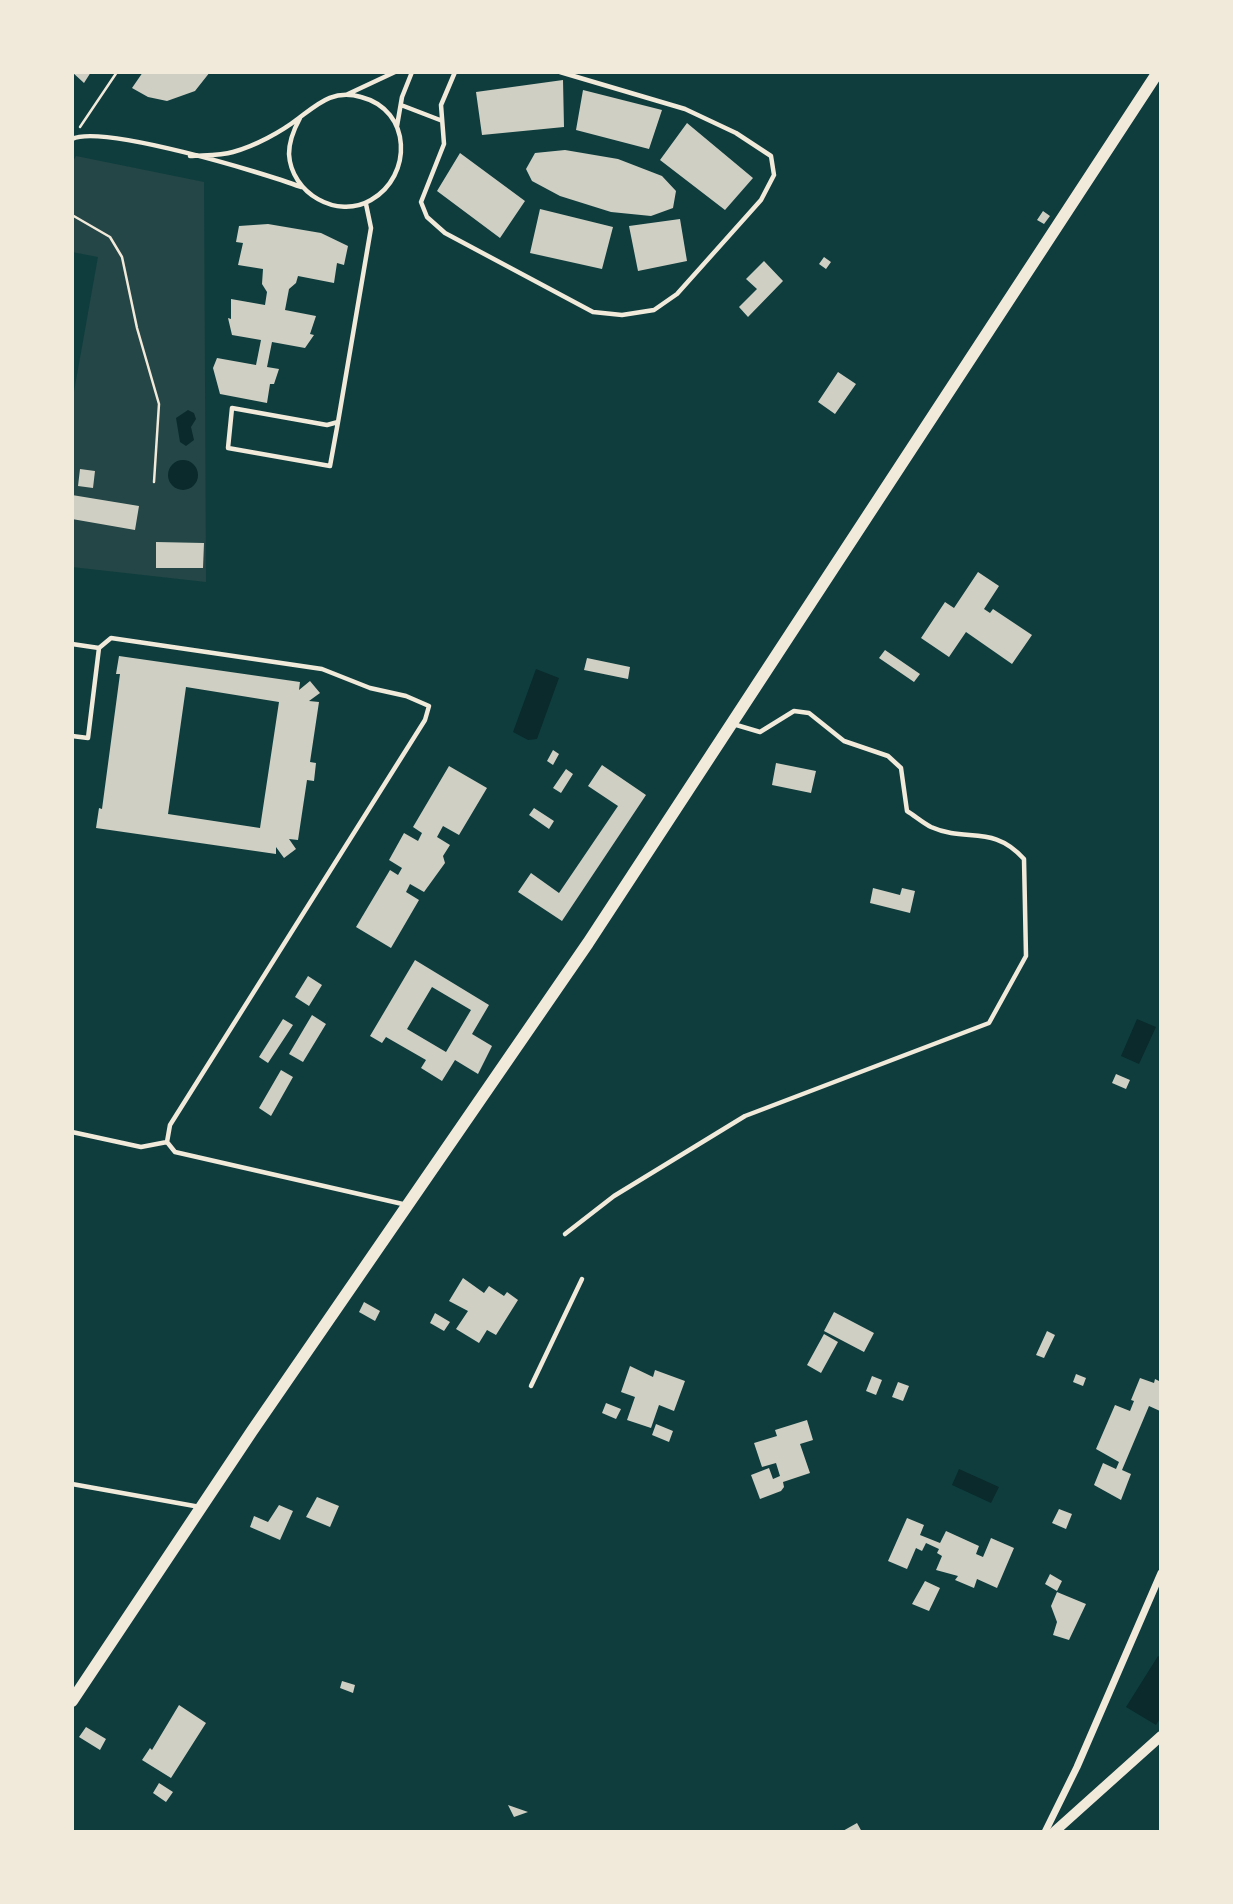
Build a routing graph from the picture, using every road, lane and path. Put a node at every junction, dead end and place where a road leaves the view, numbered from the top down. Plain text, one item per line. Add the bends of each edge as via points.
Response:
1 (117, 72) edge
2 (395, 72) edge
3 (412, 72) edge
4 (455, 72) edge
5 (560, 72) edge
6 (1158, 72) edge
7 (348, 94) junction
8 (401, 105) junction
9 (300, 118) junction
10 (440, 120) junction
11 (397, 127) junction
12 (72, 137) edge
13 (190, 156) junction
14 (303, 187) junction
15 (366, 204) junction
16 (72, 215) edge
17 (338, 422) junction
18 (154, 482) dead end
19 (72, 644) edge
20 (99, 648) junction
21 (732, 723) junction
22 (72, 736) edge
23 (72, 1132) edge
24 (167, 1142) junction
25 (407, 1205) junction
26 (565, 1234) dead end
27 (582, 1279) dead end
28 (531, 1386) dead end
29 (72, 1484) edge
30 (201, 1508) junction
31 (1161, 1573) edge
32 (72, 1701) edge
33 (1161, 1737) edge
34 (1045, 1832) edge
35 (1054, 1832) edge

1 - 12 path
2 - 7 lane
3 - 8 lane
4 - 10 lane via 441,105
5 - 10 lane via 685,109 771,156 774,175 761,200 677,294 654,310 593,312 445,233 427,217 421,202 444,144
6 - 21 main road
7 - 9 lane via 313,105
7 - 11 lane via 377,104
8 - 10 lane
8 - 11 lane
9 - 13 lane via 232,153
9 - 14 lane via 289,153 293,172
11 - 15 lane via 401,163 394,180
12 - 13 lane via 90,135
13 - 14 lane
14 - 15 lane via 331,206
15 - 17 lane via 371,228
16 - 18 path via 110,237 122,257 159,404
17 - 17 lane via 330,466 228,448 232,408 327,425
19 - 20 lane
20 - 22 lane via 88,738
20 - 24 lane via 111,638 322,669 429,706 425,720 170,1125
21 - 25 main road via 588,943
21 - 26 lane via 760,732 794,711 809,713 844,741 888,756 901,768 907,811 931,827 993,836 1010,844 1024,859 1026,956 989,1023 745,1116 614,1196
23 - 24 lane via 141,1147
24 - 25 lane via 175,1152
25 - 30 main road
27 - 28 lane
29 - 30 lane
30 - 32 main road
31 - 34 street
33 - 35 street

